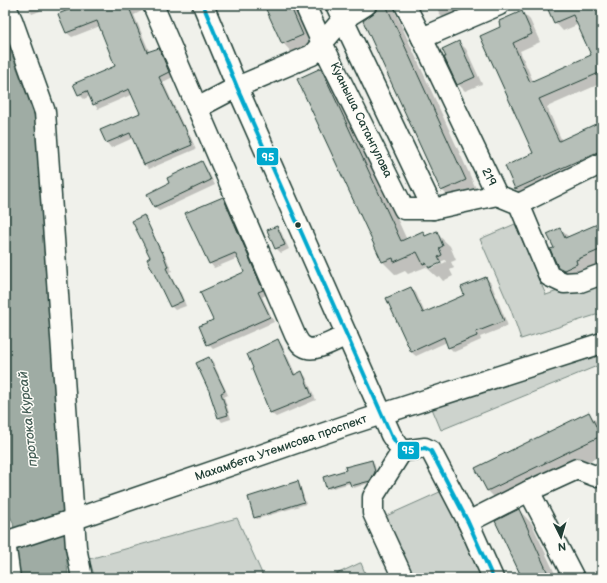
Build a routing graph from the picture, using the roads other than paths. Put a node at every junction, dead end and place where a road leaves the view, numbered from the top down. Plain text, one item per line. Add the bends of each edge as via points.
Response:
1 (5, 5) edge
2 (153, 5) edge
3 (203, 5) edge
4 (305, 5) edge
5 (366, 5) edge
6 (405, 5) edge
7 (500, 5) edge
8 (339, 12) edge
9 (422, 38) junction
10 (322, 43) junction
11 (237, 87) junction
12 (197, 108) junction
13 (602, 163) edge
14 (497, 195) junction
15 (519, 204) junction
16 (433, 209) junction
17 (602, 274) edge
18 (347, 335) junction
19 (602, 343) edge
20 (381, 414) junction
21 (402, 451) junction
22 (600, 480) edge
23 (530, 491) junction
24 (75, 519) junction
25 (468, 522) junction
26 (5, 542) edge
27 (10, 578) edge
28 (82, 578) edge
29 (403, 578) edge
30 (493, 578) edge
31 (574, 578) edge

1 - 24 street via 45,112
2 - 12 street
3 - 11 street
4 - 10 street, Куаныша Сатангулова
5 - 8 street
6 - 9 street, 219
7 - 9 street
8 - 10 street
8 - 16 street
9 - 14 street, 219
10 - 11 street via 312,55
10 - 16 street, Куаныша Сатангулова via 404,209
11 - 12 street
11 - 18 street
12 - 18 street via 299,342 308,349 314,349
13 - 15 street
14 - 15 street, 219
14 - 16 street, Куаныша Сатангулова
15 - 17 street via 549,276 564,283 580,282
18 - 20 street
19 - 20 street, Махамбета Утемисова проспект
20 - 21 street
20 - 24 street, Махамбета Утемисова проспект
21 - 25 street via 425,448 431,451
21 - 29 street via 372,497 373,513
22 - 23 street via 577,469
23 - 25 street
23 - 31 street
24 - 26 street, Махамбета Утемисова проспект
24 - 28 street via 76,547
25 - 30 street
26 - 27 street

